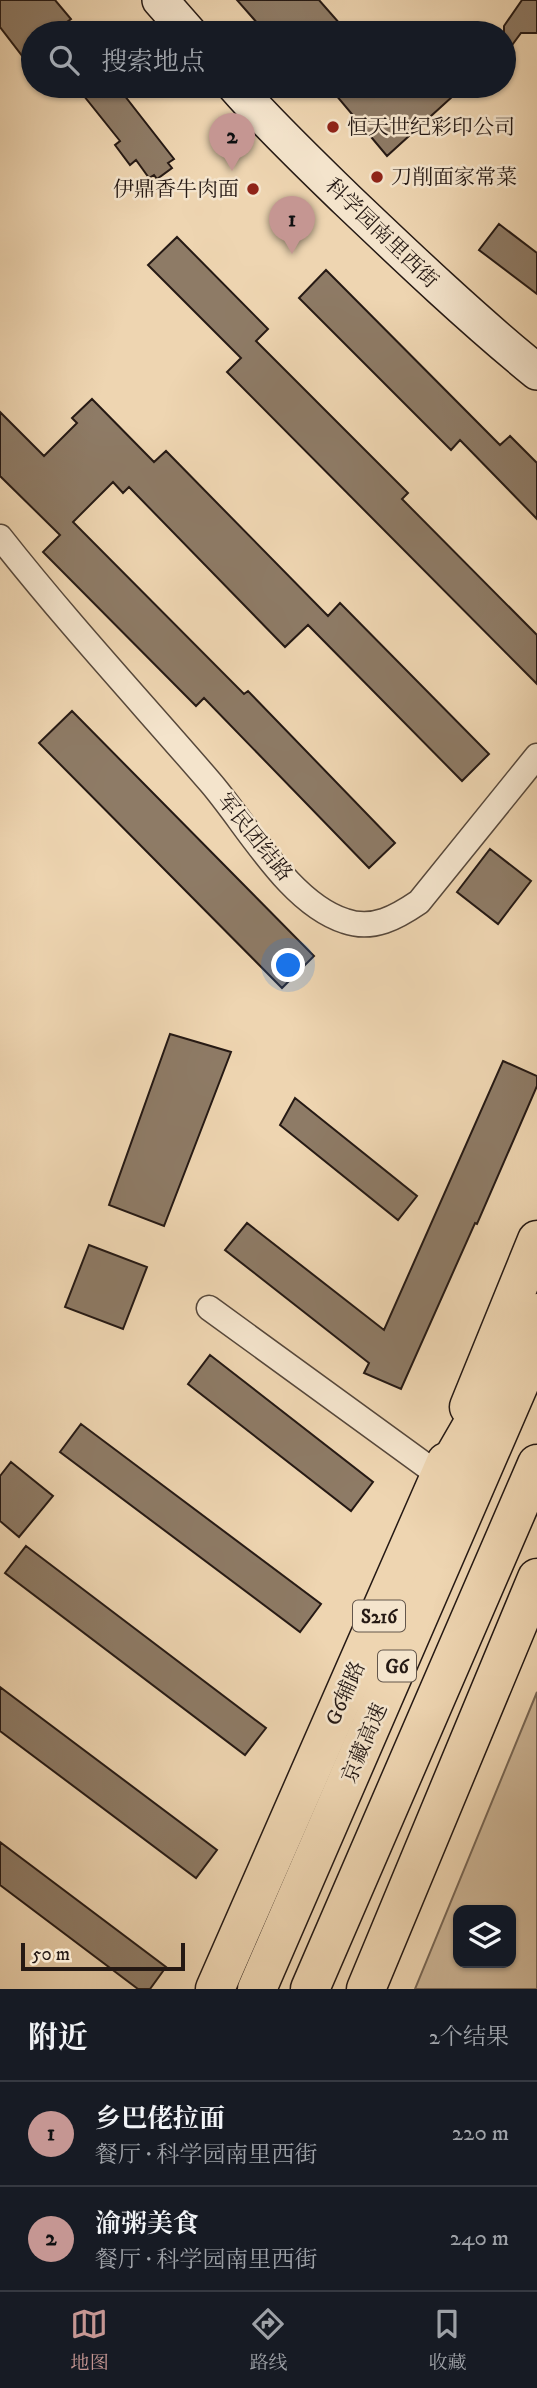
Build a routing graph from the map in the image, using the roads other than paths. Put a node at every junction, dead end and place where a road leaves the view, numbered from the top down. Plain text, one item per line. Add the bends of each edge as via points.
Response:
1 (143, 0) edge
2 (160, 0) edge
3 (179, 0) edge
4 (161, 21) edge
5 (178, 21) edge
6 (197, 21) edge
7 (228, 98) edge
8 (246, 98) edge
9 (266, 98) edge
10 (537, 353) edge
11 (537, 372) edge
12 (537, 392) edge
13 (0, 537) edge
14 (537, 756) edge
15 (537, 1240) edge
16 (209, 1308) dead end
17 (537, 1313) edge
18 (537, 1343) edge
19 (537, 1464) edge
20 (437, 1485) junction
21 (537, 1578) edge
22 (215, 1989) edge
23 (257, 1989) edge
24 (310, 1989) edge
25 (366, 1989) edge

1 - 4 street
2 - 5 street
3 - 6 street
7 - 12 street via 414,282
8 - 11 street, 科学园南里西街 via 381,233
9 - 10 street via 434,266
13 - 14 street, 军民团结路 via 282,873 303,895 347,922 374,924 396,918 419,902
15 - 20 main road, G6辅路 / S216
16 - 20 street
17 - 20 main road
18 - 23 main road, 京藏高速 / G6
19 - 24 main road, G6
20 - 22 main road, G6辅路 / S216
21 - 25 main road

